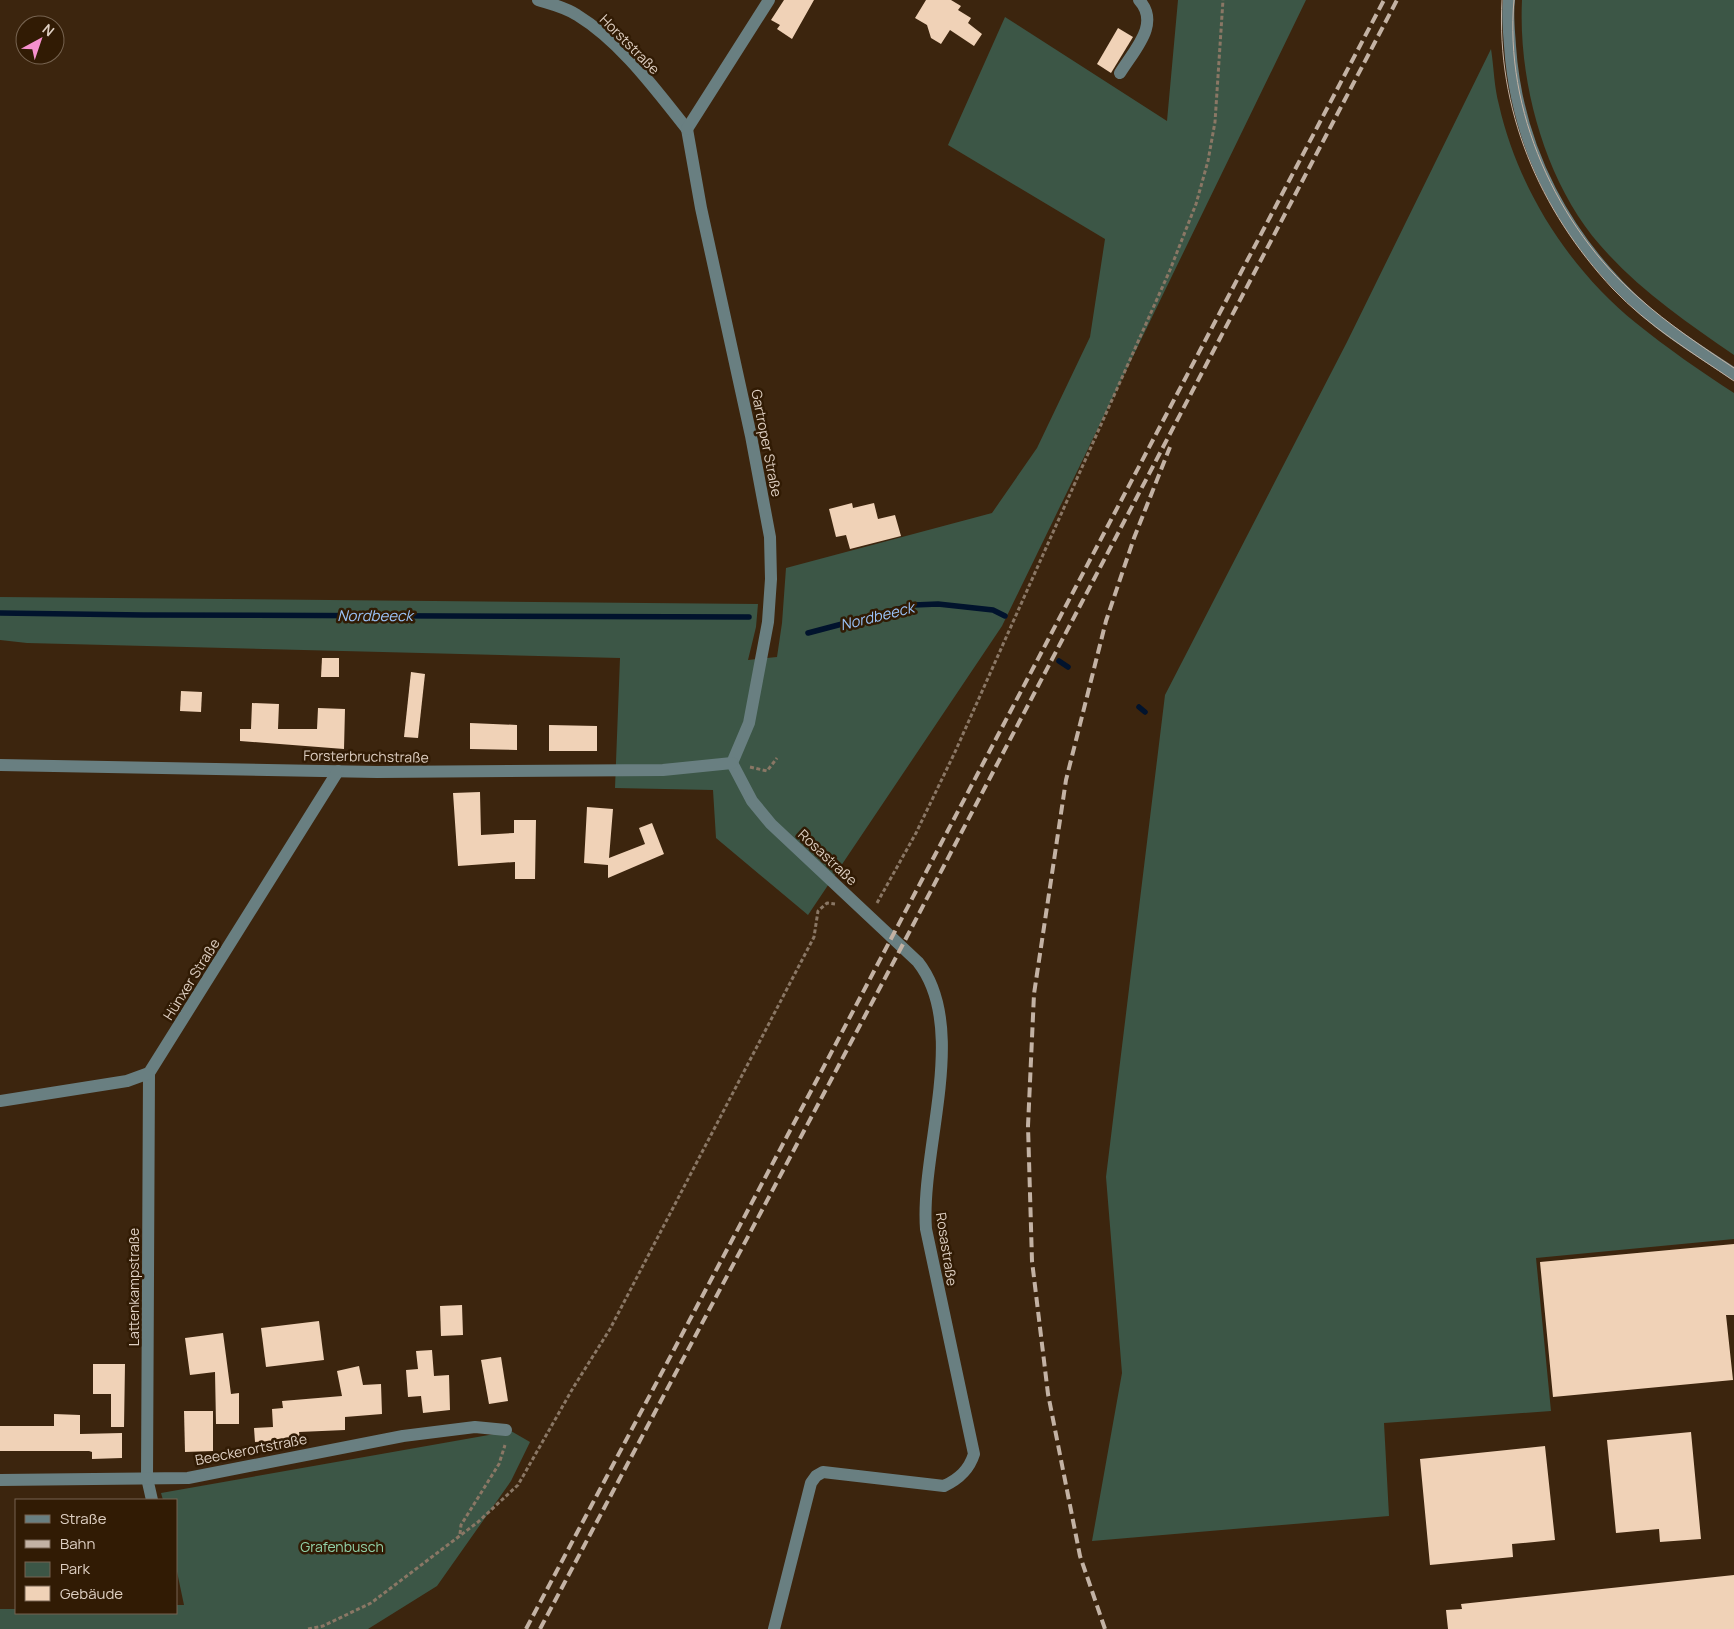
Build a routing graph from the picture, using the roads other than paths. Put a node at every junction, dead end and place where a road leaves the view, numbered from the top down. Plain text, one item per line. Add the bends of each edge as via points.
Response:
1 (538, 0) edge
2 (769, 0) edge
3 (1139, 0) edge
4 (1508, 5) edge
5 (1120, 74) dead end
6 (687, 129) junction
7 (1734, 374) edge
8 (732, 763) junction
9 (0, 765) edge
10 (338, 771) junction
11 (149, 1074) junction
12 (0, 1102) edge
13 (506, 1430) road end
14 (146, 1478) junction
15 (0, 1480) edge
16 (152, 1499) edge
17 (774, 1629) edge

1 - 6 street, Horststraße via 567,9 593,26 640,72
2 - 6 street
3 - 5 street via 1149,18 1145,32
4 - 7 street via 1512,72 1522,122 1558,208 1610,278 1645,311
6 - 8 street, Gartroper Straße via 770,537 768,622 749,723
8 - 10 street, Forsterbruchstraße via 663,770
8 - 17 street, Rosastraße via 752,801 771,824 918,962 936,993 942,1048 929,1162 926,1229 974,1454 964,1472 944,1486 823,1472 816,1476 811,1483
9 - 10 street, Forsterbruchstraße
10 - 11 street, Hünxer Straße
11 - 12 street via 127,1081
11 - 14 street, Lattenkampstraße
13 - 14 street, Beeckerortstraße via 475,1427 403,1436 188,1478
14 - 15 street, Beeckerortstraße
14 - 16 street, Lattenkampstraße

